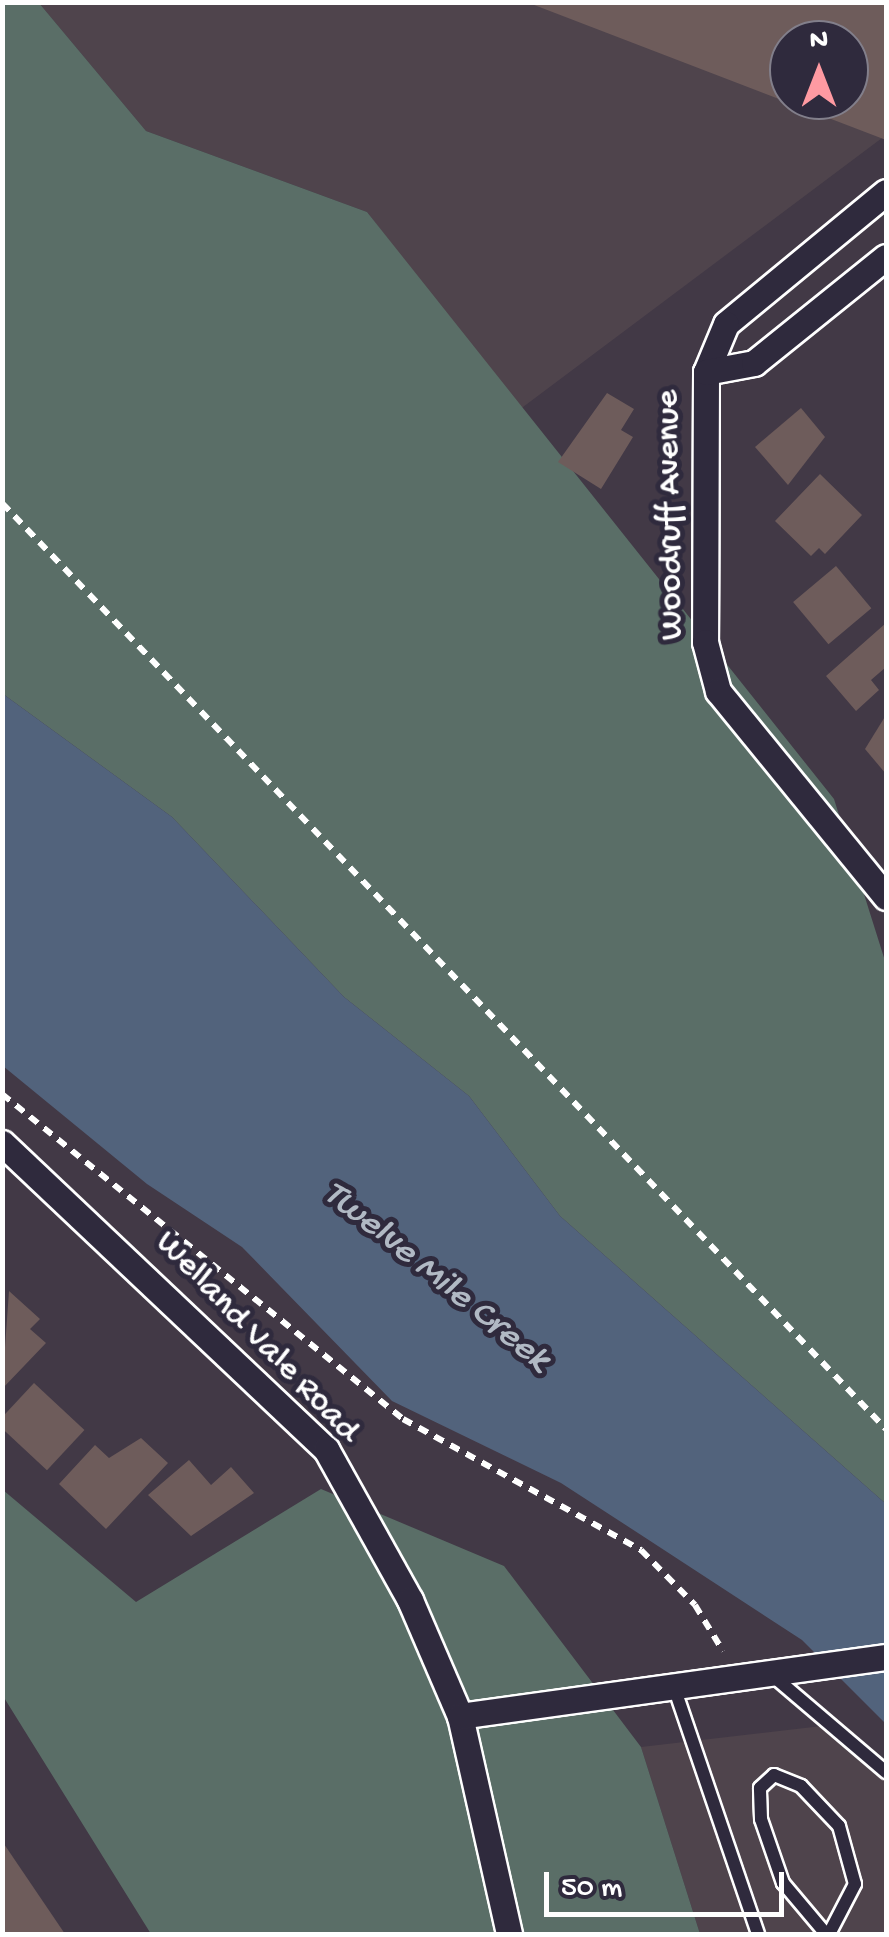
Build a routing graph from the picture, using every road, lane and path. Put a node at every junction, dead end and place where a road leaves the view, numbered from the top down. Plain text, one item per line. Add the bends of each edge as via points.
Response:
1 (886, 192) edge
2 (886, 256) edge
3 (706, 372) junction
4 (2, 503) edge
5 (886, 897) edge
6 (2, 1094) edge
7 (2, 1142) edge
8 (886, 1429) edge
9 (886, 1658) edge
10 (777, 1669) junction
11 (737, 1674) junction
12 (672, 1682) junction
13 (460, 1716) junction
14 (886, 1772) edge
15 (508, 1934) edge
16 (758, 1934) edge
17 (828, 1934) edge

1 - 3 street via 726,324
2 - 3 street via 754,363
3 - 5 street, Woodruff Avenue via 705,642 718,690
4 - 8 path
6 - 11 path via 404,1419 641,1550 696,1605
7 - 13 street, Welland Vale Road via 326,1449 410,1600
9 - 10 street
10 - 11 street
10 - 14 lane
11 - 12 street
12 - 13 street
12 - 16 lane
13 - 15 street, Welland Vale Road
17 - 17 lane via 855,1884 839,1826 800,1786 774,1775 760,1788 761,1820 783,1882

